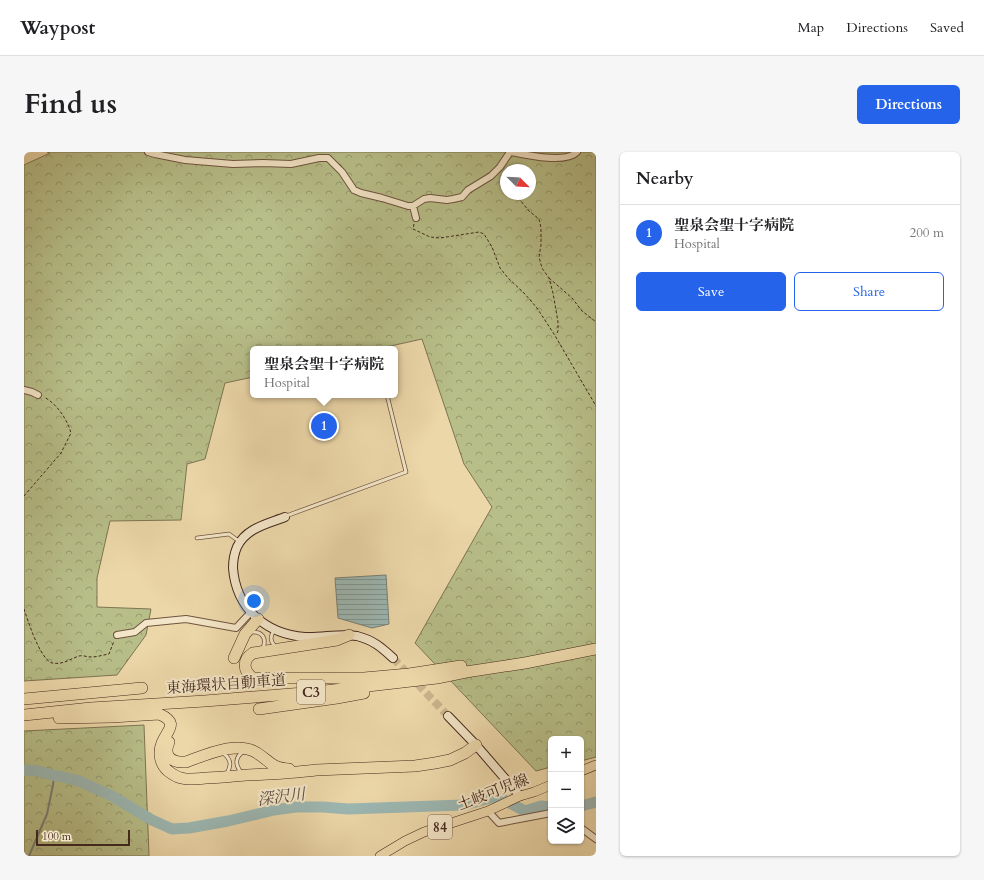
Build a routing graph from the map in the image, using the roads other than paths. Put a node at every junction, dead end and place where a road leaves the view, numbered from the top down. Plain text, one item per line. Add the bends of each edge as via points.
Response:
1 (148, 152) edge
2 (511, 152) edge
3 (577, 152) edge
4 (413, 206) junction
5 (416, 218) road end
6 (24, 390) edge
7 (38, 395) road end
8 (388, 398) edge
9 (285, 517) joint
10 (197, 538) dead end
11 (240, 542) junction
12 (254, 616) junction
13 (274, 630) junction
14 (246, 634) junction
15 (117, 635) road end
16 (349, 635) junction
17 (596, 645) edge
18 (278, 649) junction
19 (596, 649) edge
20 (261, 652) junction
21 (234, 658) dead end
22 (393, 658) tunnel mouth
23 (470, 669) junction
24 (142, 688) dead end
25 (24, 699) edge
26 (24, 708) edge
27 (259, 709) dead end
28 (24, 715) edge
29 (448, 716) tunnel mouth
30 (24, 718) edge
31 (177, 732) dead end
32 (476, 745) junction
33 (251, 750) junction
34 (217, 752) junction
35 (596, 765) edge
36 (316, 770) junction
37 (584, 770) edge
38 (246, 775) junction
39 (222, 778) junction
40 (548, 786) edge
41 (518, 797) junction
42 (488, 811) junction
43 (548, 814) edge
44 (584, 830) edge
45 (596, 839) edge
46 (380, 856) edge

1 - 4 street via 186,160 233,164 291,164 328,158 342,172 354,190
2 - 3 street via 549,158 568,157
2 - 4 street via 491,176 468,190 462,197 447,200 424,199
4 - 5 street
6 - 7 street
8 - 9 lane via 406,472
9 - 11 street via 255,528
10 - 11 lane via 229,534
11 - 12 street via 235,552 234,572 240,595
12 - 13 street
12 - 14 highway
12 - 15 street via 236,628 186,619 146,624 134,632
13 - 16 street via 306,637
13 - 18 lane via 271,639
14 - 20 lane via 255,632 263,636 265,643
14 - 21 highway
16 - 18 highway via 337,640
16 - 22 street via 378,645
17 - 23 highway, 東海環状自動車道 / C3
18 - 20 highway
19 - 23 highway, 東海環状自動車道 / C3 via 525,663
20 - 23 highway via 253,653 246,660 245,670 253,678 364,678 461,666
23 - 26 highway, 東海環状自動車道 / C3 via 392,680 287,690
23 - 27 highway via 441,679
23 - 28 highway, 東海環状自動車道 / C3 via 437,678 316,692
24 - 25 highway
29 - 32 street
30 - 39 highway via 112,718 159,714 168,720 170,725 160,748 160,758 165,768 181,778
31 - 34 highway via 166,748 167,754 174,762 186,762
32 - 36 highway via 450,760 428,764
32 - 41 street
33 - 34 highway via 237,747
33 - 36 highway via 279,768
33 - 38 lane via 240,754 236,762 241,772
34 - 39 lane via 224,753 231,763 230,769
35 - 37 main road
36 - 38 highway
38 - 39 highway
40 - 41 main road, 土岐可児線 / 84
41 - 42 main road, 土岐可児線 / 84
42 - 43 street via 498,823
42 - 46 main road, 土岐可児線 / 84 via 424,832
44 - 45 street

